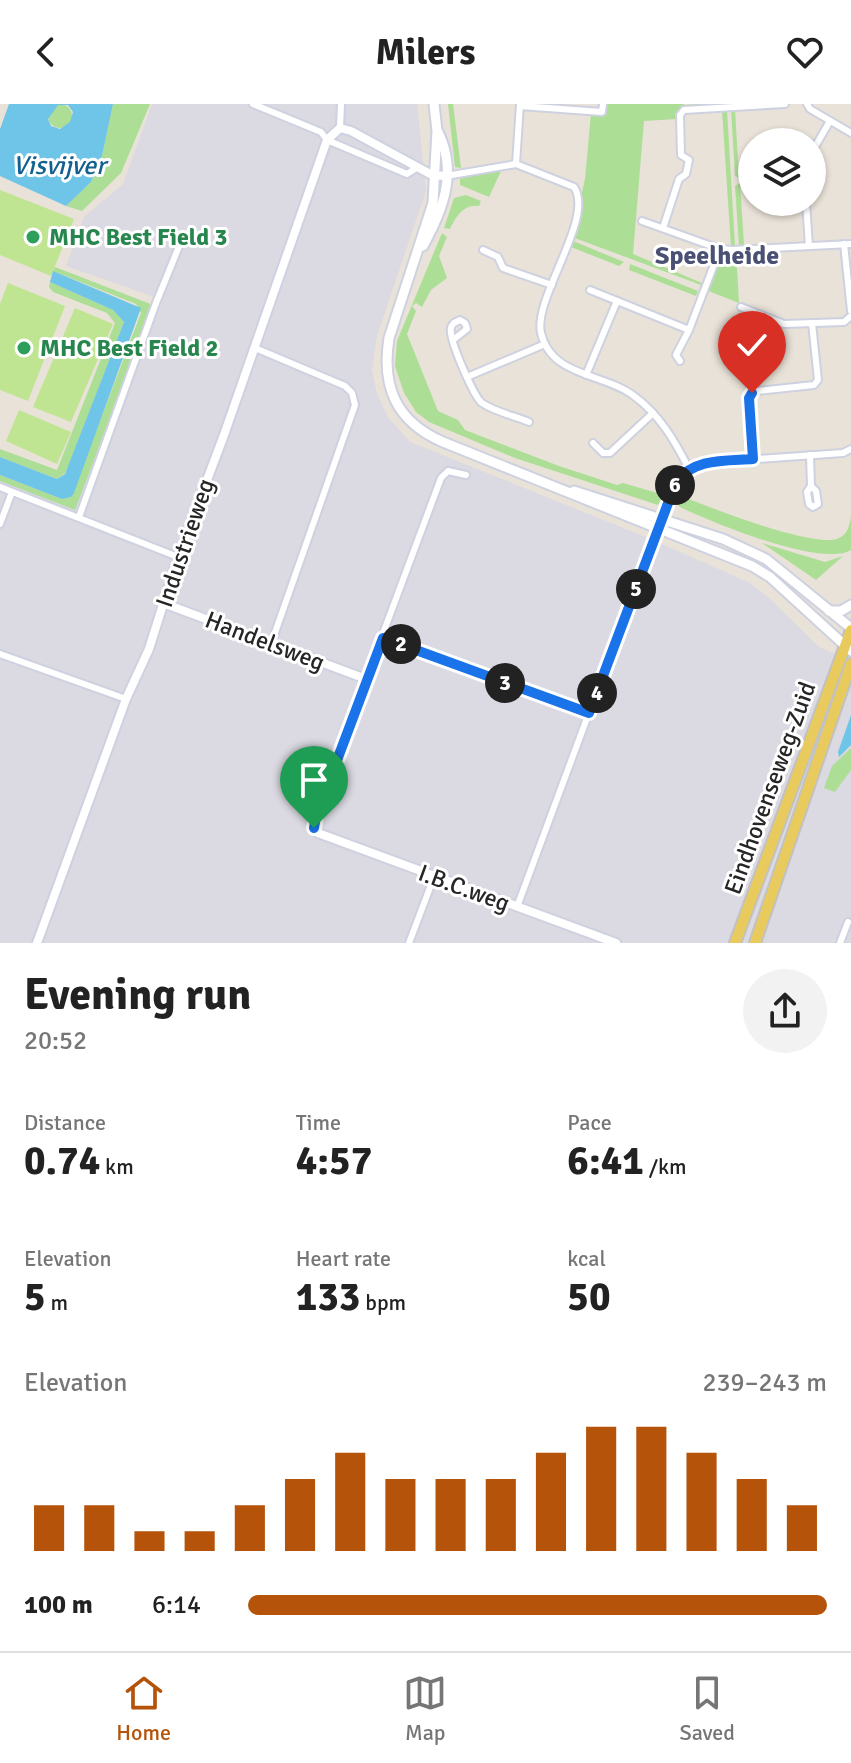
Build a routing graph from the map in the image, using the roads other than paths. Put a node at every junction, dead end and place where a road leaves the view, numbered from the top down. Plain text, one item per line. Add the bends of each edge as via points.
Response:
1 (253, 104) edge
2 (341, 104) edge
3 (434, 104) edge
4 (603, 104) edge
5 (785, 104) edge
6 (807, 104) edge
7 (520, 105) edge
8 (830, 121) junction
9 (851, 123) edge
10 (340, 128) junction
11 (826, 128) edge
12 (849, 132) edge
13 (327, 140) junction
14 (516, 164) junction
15 (418, 167) junction
16 (441, 176) junction
17 (807, 216) edge
18 (642, 221) dead end
19 (663, 228) junction
20 (182, 239) dead end
21 (848, 244) edge
22 (809, 246) junction
23 (720, 249) junction
24 (483, 250) dead end
25 (552, 285) junction
26 (590, 290) dead end
27 (617, 301) junction
28 (741, 307) dead end
29 (851, 314) edge
30 (812, 323) junction
31 (689, 330) junction
32 (453, 340) dead end
33 (545, 344) junction
34 (255, 348) junction
35 (680, 361) dead end
36 (586, 375) junction
37 (467, 377) junction
38 (653, 413) junction
39 (529, 422) dead end
40 (593, 443) dead end
41 (851, 449) edge
42 (810, 455) junction
43 (753, 459) junction
44 (689, 469) junction
45 (466, 475) dead end
46 (811, 486) dead end
47 (0, 487) edge
48 (12, 492) junction
49 (79, 517) junction
50 (0, 524) edge
51 (659, 524) junction
52 (178, 557) junction
53 (163, 603) junction
54 (851, 605) edge
55 (827, 611) junction
56 (851, 629) edge
57 (383, 638) junction
58 (271, 644) junction
59 (848, 649) edge
60 (0, 654) edge
61 (851, 664) edge
62 (366, 679) junction
63 (851, 679) edge
64 (842, 690) junction
65 (126, 699) junction
66 (589, 713) junction
67 (434, 877) junction
68 (517, 907) junction
69 (848, 922) dead end
70 (37, 943) edge
71 (409, 943) edge
72 (616, 943) edge
73 (735, 943) edge
74 (755, 943) edge
75 (840, 943) edge

1 - 13 street via 321,132
2 - 10 street
3 - 16 main road
4 - 7 street via 602,112
5 - 19 street via 684,110 681,155 689,160
6 - 8 street
7 - 14 street
8 - 11 street
8 - 12 street
9 - 12 street
10 - 13 street
10 - 15 street
13 - 15 street via 407,174
13 - 34 street, Industrieweg
14 - 16 street
14 - 25 street via 577,191 570,237
15 - 16 street
16 - 51 main road via 386,353 389,384 400,409 427,435 577,497
17 - 22 street
18 - 19 street
19 - 23 street
20 - 49 street
21 - 22 street
21 - 29 street
22 - 23 street
23 - 31 street
24 - 25 street via 498,257 503,268
25 - 33 street via 540,330
26 - 27 street
27 - 31 street
27 - 36 street
28 - 30 street via 776,322
29 - 30 street via 844,322
30 - 43 street via 818,380 814,385 752,393
31 - 35 street via 676,355
32 - 37 street
33 - 36 street via 561,363
33 - 37 street
34 - 52 street, Industrieweg
34 - 58 street via 345,386 355,405
36 - 38 street via 630,392
37 - 39 street via 482,403
38 - 40 street via 610,453
38 - 44 street
41 - 42 street
42 - 43 street
42 - 46 street
43 - 44 street via 701,463
44 - 51 street via 676,482
45 - 57 street via 448,471 441,478
47 - 48 street
48 - 49 street
48 - 50 street
49 - 52 street
51 - 55 main road via 723,539 766,559
51 - 59 main road via 770,577
51 - 66 street
52 - 53 street, Industrieweg
53 - 58 street, Handelsweg
53 - 65 street, Industrieweg
54 - 55 main road
55 - 56 main road
56 - 59 main road, Eindhovenseweg-Zuid
57 - 62 street
57 - 66 street
58 - 62 street, Handelsweg
59 - 73 main road, Eindhovenseweg-Zuid
60 - 65 street
61 - 64 main road, Eindhovenseweg-Zuid
62 - 67 street, I.B.C.weg via 314,829
63 - 64 main road
64 - 74 main road, Eindhovenseweg-Zuid
65 - 70 street, Industrieweg
66 - 68 street
67 - 68 street, I.B.C.weg
67 - 71 street
68 - 72 street, I.B.C.weg
69 - 75 street

